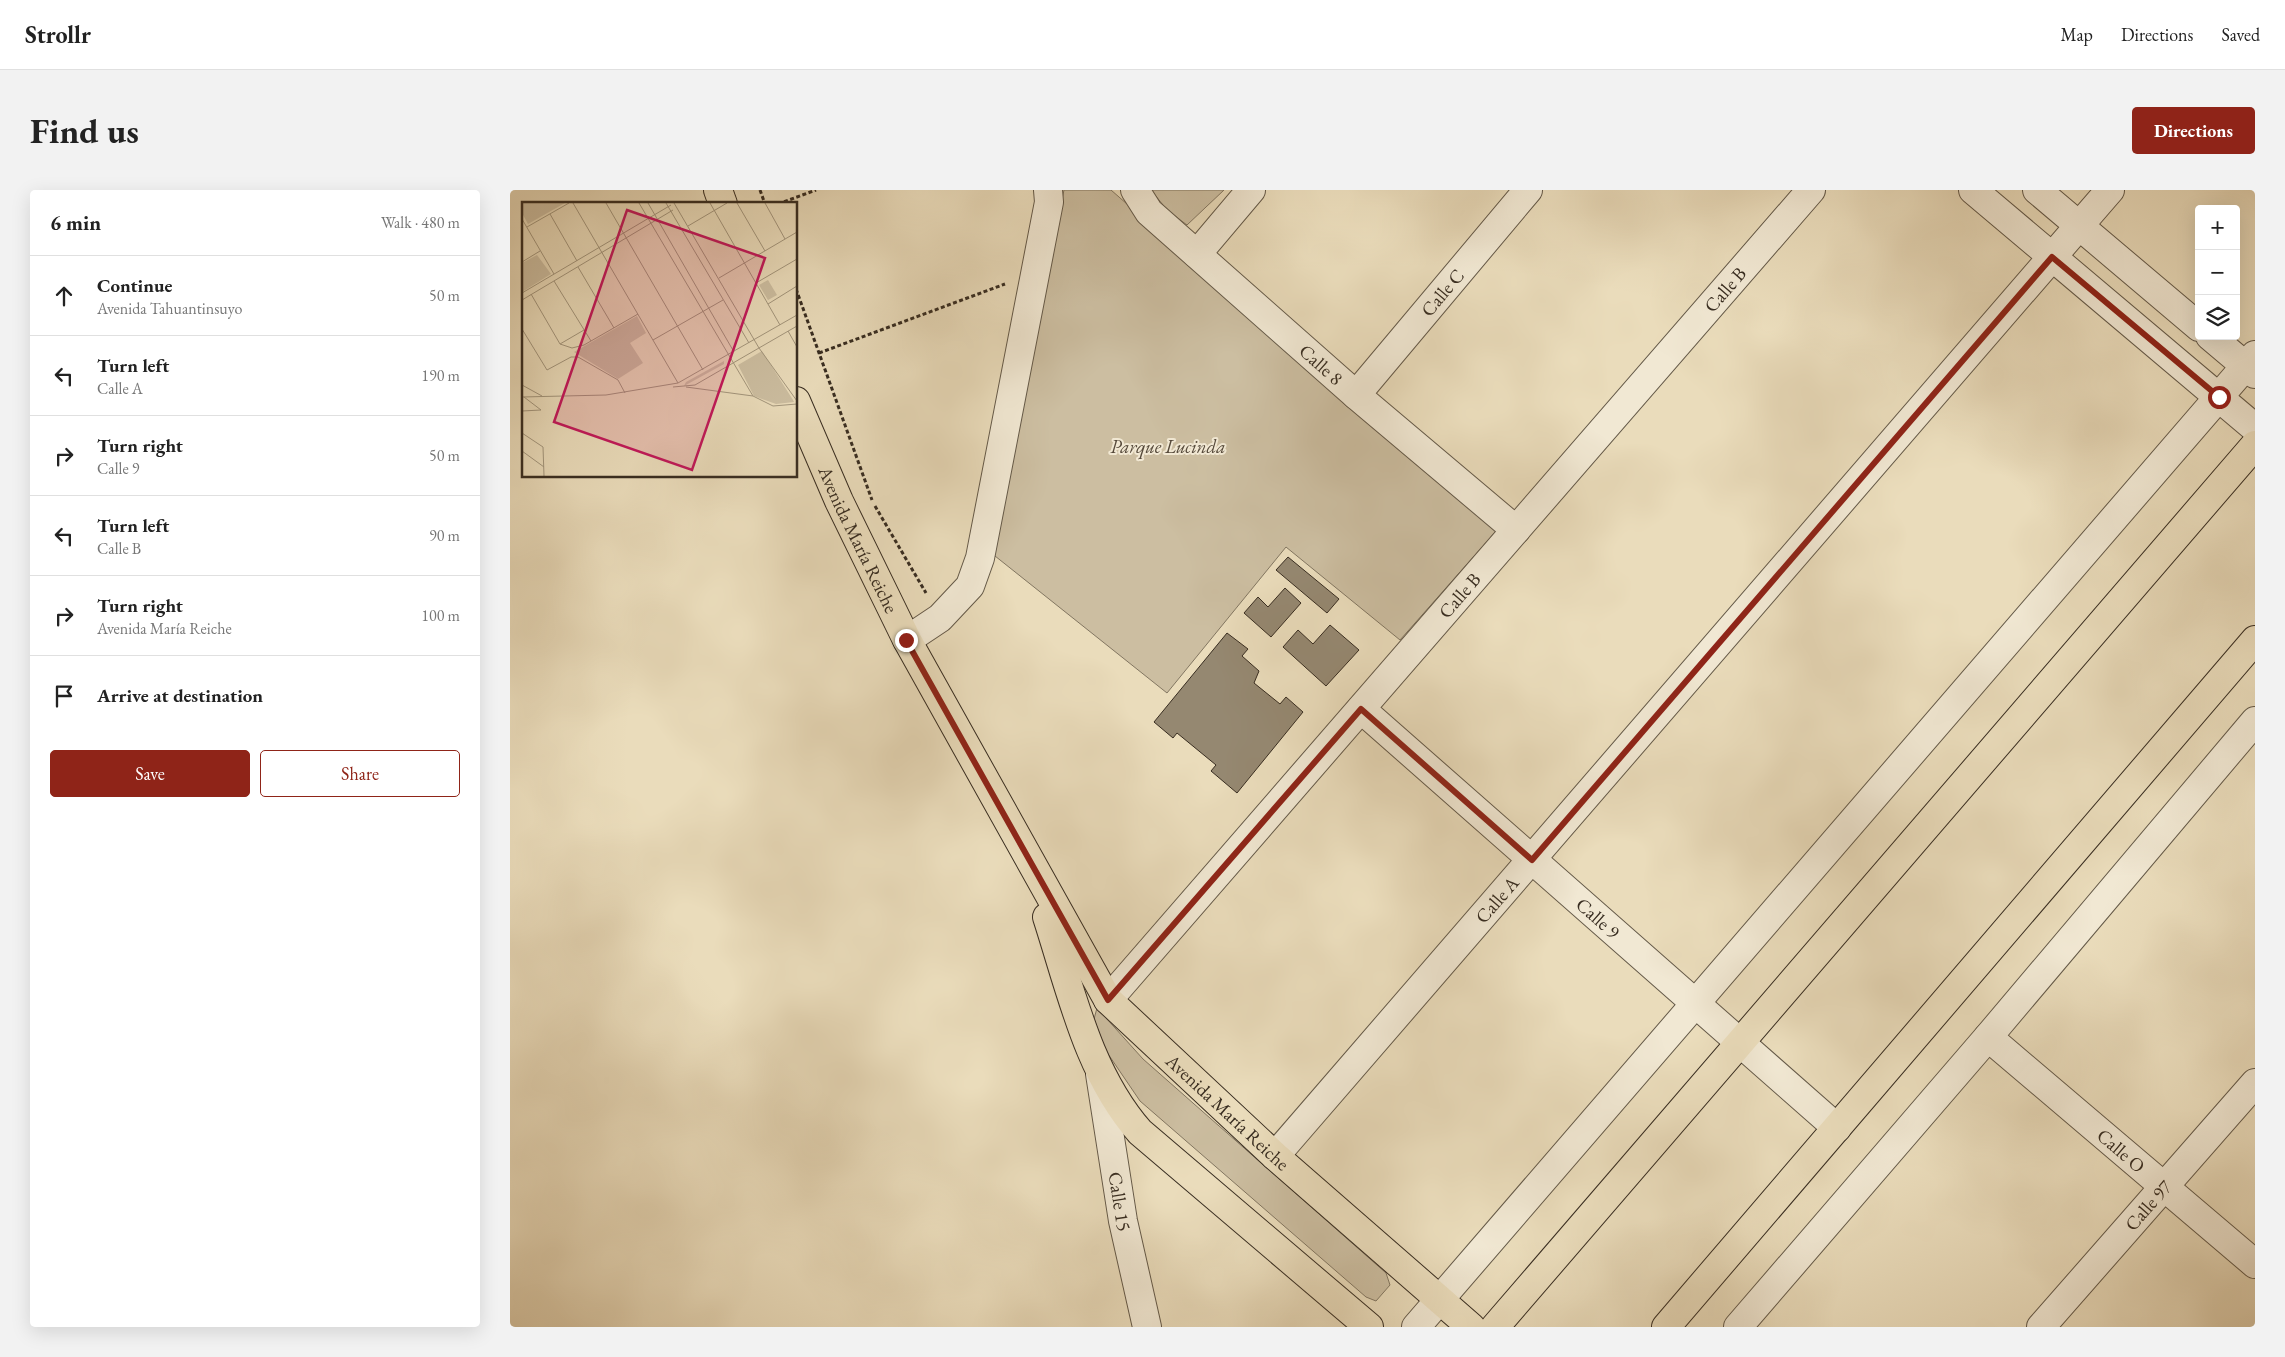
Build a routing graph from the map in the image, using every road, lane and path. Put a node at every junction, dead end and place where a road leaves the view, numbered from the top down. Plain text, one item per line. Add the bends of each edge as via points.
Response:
1 (718, 190) edge
2 (760, 190) edge
3 (816, 190) edge
4 (1048, 190) edge
5 (1135, 190) edge
6 (1251, 190) edge
7 (1528, 190) edge
8 (1811, 190) edge
9 (1973, 190) edge
10 (2037, 190) edge
11 (2110, 190) edge
12 (722, 202) edge
13 (764, 202) edge
14 (783, 202) edge
15 (2079, 226) junction
16 (1197, 254) junction
17 (2052, 257) junction
18 (1034, 273) junction
19 (798, 294) edge
20 (2195, 324) edge
21 (2216, 340) edge
22 (820, 353) junction
23 (2252, 365) edge
24 (1356, 395) junction
25 (2219, 397) junction
26 (798, 405) edge
27 (2255, 428) edge
28 (2255, 445) edge
29 (1516, 530) junction
30 (940, 618) junction
31 (906, 640) junction
32 (2255, 640) edge
33 (1361, 709) junction
34 (2255, 720) edge
35 (1532, 860) junction
36 (1029, 861) junction
37 (1108, 1000) junction
38 (1695, 1004) junction
39 (1988, 1037) junction
40 (1740, 1043) junction
41 (1100, 1074) junction
42 (2255, 1083) edge
43 (1837, 1128) junction
44 (1275, 1156) junction
45 (2164, 1187) junction
46 (2255, 1264) edge
47 (1439, 1299) junction
48 (1748, 1322) edge
49 (2043, 1326) edge
50 (1146, 1327) edge
51 (1369, 1327) edge
52 (1416, 1327) edge
53 (1471, 1327) edge
54 (1495, 1327) edge
55 (1666, 1327) edge

1 - 12 main road
2 - 13 path
3 - 14 path
4 - 18 street via 1049,202
5 - 16 street, Calle 8 via 1149,212
6 - 16 street
7 - 24 street, Calle C
8 - 29 street, Calle B
9 - 17 street
10 - 15 street
11 - 15 street, Calle A
15 - 17 street, Calle A
15 - 20 street
16 - 24 street, Calle 8
17 - 25 street
17 - 35 street, Calle A
18 - 22 path
18 - 30 street via 980,558 970,586
19 - 22 path
21 - 23 street
22 - 30 path via 873,501
23 - 25 street
24 - 29 street, Calle 8
25 - 27 street
25 - 38 street
26 - 31 main road, Avenida María Reiche via 839,501
28 - 40 main road
29 - 33 street, Calle B
30 - 31 street
31 - 36 main road, Avenida María Reiche
32 - 43 main road
33 - 35 street, Calle 9
33 - 37 street, Calle B
34 - 39 street
35 - 38 street, Calle 9
35 - 44 street, Calle A
36 - 37 main road, Avenida María Reiche
36 - 41 main road, Avenida María Reiche
37 - 44 main road, Avenida María Reiche
38 - 40 street, Calle 9
38 - 47 street
39 - 45 street, Calle O
39 - 48 street
40 - 43 street, Calle 9
40 - 54 main road
41 - 50 street, Calle 15 via 1123,1221
41 - 51 main road, Avenida María Reiche via 1140,1132
42 - 45 street, Calle 97
43 - 55 main road
44 - 47 main road, Avenida María Reiche
45 - 46 street, Calle O
45 - 49 street, Calle 97
47 - 52 street
47 - 53 main road, Avenida María Reiche

